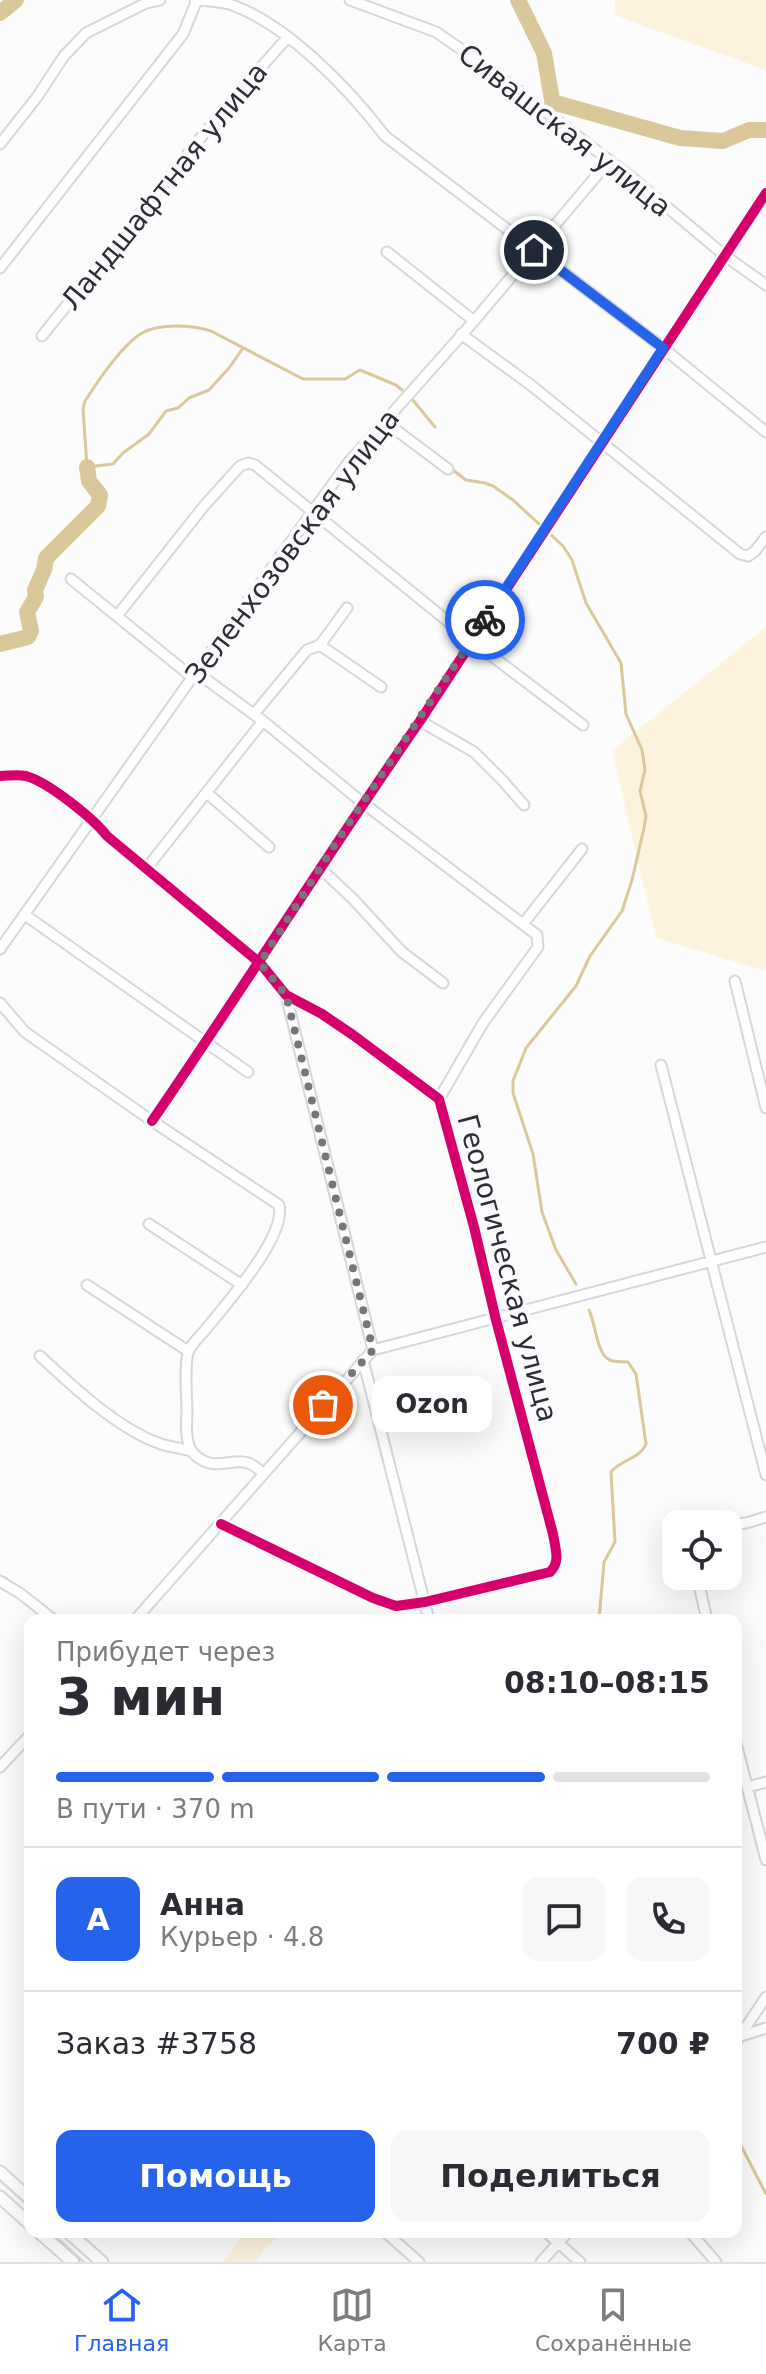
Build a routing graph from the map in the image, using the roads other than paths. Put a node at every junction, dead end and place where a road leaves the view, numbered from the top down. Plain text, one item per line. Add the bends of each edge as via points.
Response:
1 (160, 0) edge
2 (196, 0) edge
3 (350, 0) edge
4 (288, 37) junction
5 (0, 144) edge
6 (609, 161) junction
7 (766, 193) edge
8 (534, 250) junction
9 (387, 252) dead end
10 (724, 255) junction
11 (0, 268) edge
12 (766, 285) edge
13 (474, 321) junction
14 (461, 334) junction
15 (42, 336) dead end
16 (663, 348) junction
17 (384, 421) junction
18 (766, 432) edge
19 (602, 444) junction
20 (448, 469) dead end
21 (312, 513) junction
22 (766, 537) edge
23 (71, 579) dead end
24 (347, 608) dead end
25 (117, 616) junction
26 (472, 641) junction
27 (320, 645) junction
28 (194, 674) junction
29 (381, 687) dead end
30 (254, 714) junction
31 (263, 721) junction
32 (420, 721) junction
33 (583, 725) dead end
34 (0, 776) edge
35 (207, 793) junction
36 (363, 803) junction
37 (524, 805) dead end
38 (93, 819) junction
39 (269, 847) dead end
40 (582, 849) dead end
41 (320, 868) junction
42 (146, 869) junction
43 (25, 915) junction
44 (523, 924) junction
45 (0, 949) edge
46 (260, 963) junction
47 (735, 981) dead end
48 (443, 983) dead end
49 (286, 995) junction
50 (0, 1003) edge
51 (206, 1043) junction
52 (661, 1065) dead end
53 (248, 1072) dead end
54 (439, 1099) junction
55 (766, 1108) edge
56 (152, 1121) junction
57 (149, 1224) dead end
58 (766, 1247) edge
59 (711, 1263) junction
60 (87, 1285) dead end
61 (242, 1285) junction
62 (496, 1320) junction
63 (373, 1350) junction
64 (188, 1351) junction
65 (40, 1356) dead end
66 (363, 1360) junction
67 (191, 1451) junction
68 (263, 1473) junction
69 (766, 1475) edge
70 (766, 1517) edge
71 (742, 1523) edge
72 (221, 1524) junction
73 (0, 1581) edge
74 (700, 1590) edge
75 (425, 1602) junction
76 (46, 1614) edge
77 (140, 1614) edge
78 (428, 1614) edge
79 (706, 1614) edge
80 (24, 1741) edge
81 (742, 1765) edge
82 (0, 1767) edge
83 (766, 1782) edge
84 (748, 1787) junction
85 (766, 1860) edge
86 (766, 1997) edge
87 (766, 2028) edge
88 (742, 2033) edge
89 (742, 2037) edge
90 (0, 2172) edge
91 (24, 2194) edge
92 (0, 2197) edge
93 (24, 2219) edge
94 (46, 2238) edge
95 (59, 2238) edge
96 (72, 2238) edge
97 (392, 2238) edge
98 (553, 2238) edge
99 (563, 2238) edge
100 (695, 2238) edge
101 (559, 2243) junction
102 (53, 2244) junction
103 (73, 2262) edge
104 (102, 2262) edge
105 (419, 2262) edge
106 (541, 2262) edge
107 (580, 2262) edge
108 (716, 2262) edge

1 - 5 street via 86,33
2 - 4 street via 230,4
2 - 11 street via 183,34
3 - 6 street, Сивашская улица via 436,32
4 - 8 street via 385,136
4 - 15 street, Ландшафтная улица
6 - 8 street, Зеленхозовская улица
6 - 10 street, Сивашская улица
7 - 10 street
8 - 13 street, Зеленхозовская улица
8 - 16 street
9 - 13 street
10 - 12 street, Сивашская улица
10 - 16 street
13 - 14 street, Зеленхозовская улица
14 - 17 street, Зеленхозовская улица
14 - 19 street
16 - 18 street
16 - 19 street
17 - 20 street
17 - 21 street, Зеленхозовская улица
19 - 22 street via 740,554 748,556
19 - 26 street
21 - 25 street via 255,465 240,466
21 - 26 street
21 - 28 street, Зеленхозовская улица
23 - 25 street
24 - 27 street
25 - 28 street
26 - 32 street
26 - 33 street
27 - 29 street
27 - 30 street via 307,650
28 - 30 street
28 - 38 street, Зеленхозовская улица
30 - 31 street
31 - 35 street
31 - 36 street
32 - 36 street
32 - 37 street via 474,752
34 - 38 street, Геологическая улица via 36,780
35 - 39 street
35 - 42 street
36 - 41 street
36 - 44 street
38 - 42 street, Геологическая улица
38 - 43 street, Зеленхозовская улица
40 - 44 street
41 - 46 street
41 - 48 street via 402,952
42 - 46 street, Геологическая улица
43 - 45 street, Зеленхозовская улица
43 - 51 street
44 - 54 street via 537,935 538,947 483,1023
46 - 49 street, Геологическая улица
46 - 51 street
47 - 55 street
49 - 54 street, Геологическая улица via 343,1028
49 - 63 street
50 - 56 street via 25,1032
51 - 53 street
51 - 56 street
52 - 59 street
54 - 62 street, Геологическая улица
56 - 61 street via 279,1205 279,1223
57 - 61 street
58 - 59 street
59 - 62 street
59 - 69 street
60 - 64 street
61 - 64 street
62 - 63 street
62 - 75 street, Геологическая улица via 553,1534 556,1567
63 - 66 street
64 - 67 street via 186,1430
65 - 67 street via 81,1394 135,1431
66 - 68 street
66 - 75 street
67 - 68 street via 208,1462 248,1463
68 - 72 street
70 - 71 street
72 - 75 street via 385,1604
72 - 77 street
73 - 76 street
74 - 79 street
75 - 78 street
80 - 82 street
81 - 84 street
83 - 84 street
84 - 85 street
86 - 88 street
87 - 89 street
90 - 91 main road
92 - 93 main road
94 - 102 main road
95 - 102 street
96 - 104 main road
97 - 105 street
98 - 101 street
99 - 101 street
100 - 108 street
101 - 106 street
101 - 107 street
102 - 103 main road

